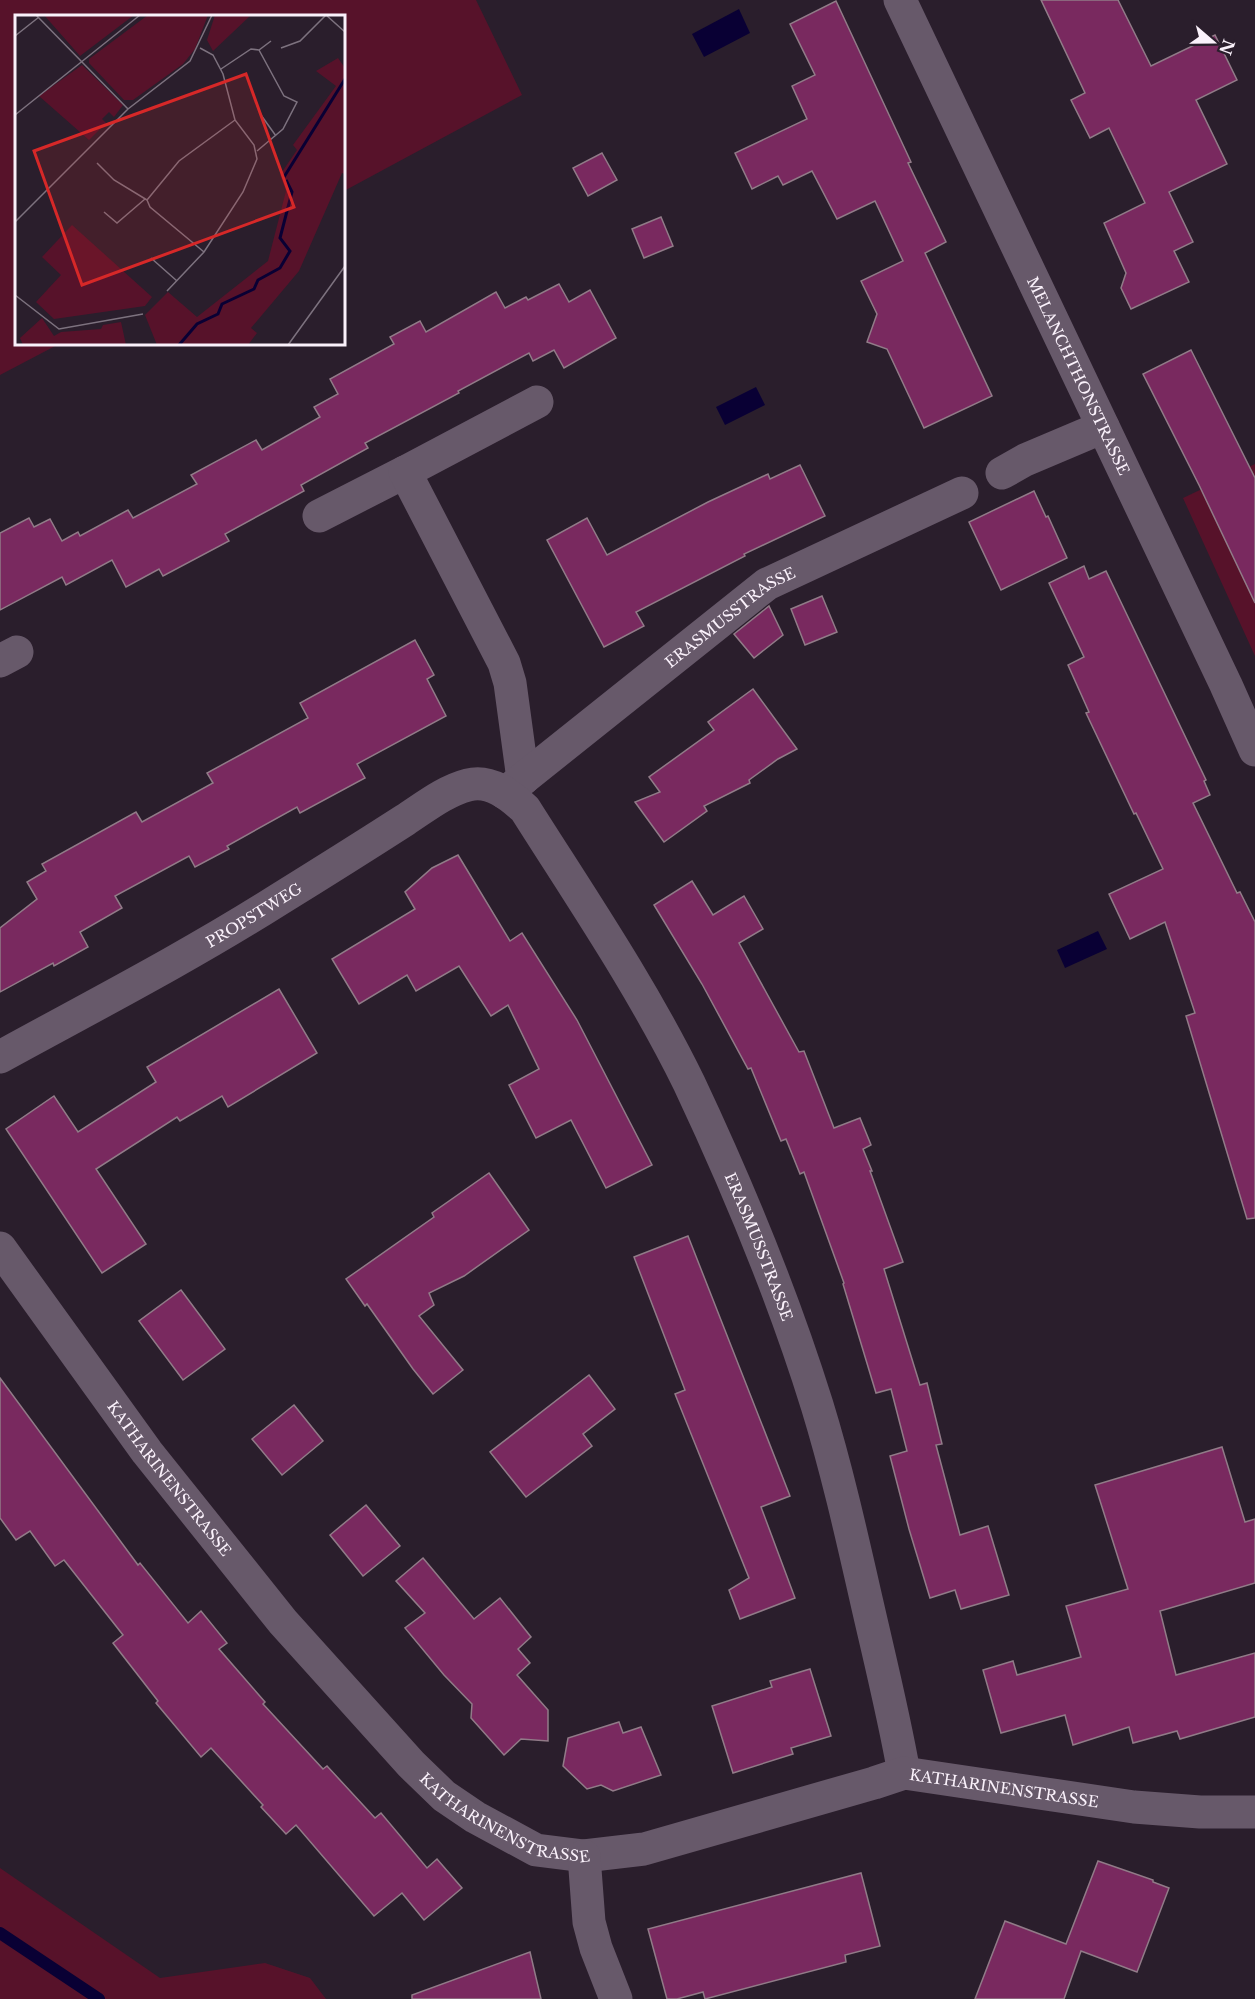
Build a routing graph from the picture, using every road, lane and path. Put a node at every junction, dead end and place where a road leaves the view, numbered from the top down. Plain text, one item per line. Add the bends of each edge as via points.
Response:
1 (900, 0) edge
2 (537, 402) dead end
3 (1103, 427) junction
4 (405, 472) junction
5 (1002, 473) dead end
6 (962, 493) dead end
7 (319, 516) dead end
8 (1255, 750) edge
9 (514, 786) junction
10 (0, 1058) edge
11 (0, 1248) edge
12 (904, 1773) junction
13 (1255, 1812) edge
14 (584, 1856) junction
15 (616, 1999) edge

1 - 3 street, MELANCHTHONSTRASSE
2 - 4 street
3 - 5 street
3 - 8 street, MELANCHTHONSTRASSE
4 - 7 street
4 - 9 street via 504,663 510,683
6 - 9 street, ERASMUSSTRASSE via 767,584
9 - 10 street, PROPSTWEG via 470,784 435,800 248,919
9 - 12 street, ERASMUSSTRASSE via 659,1026 740,1197 771,1275 817,1405 850,1529
11 - 14 street, KATHARINENSTRASSE via 147,1452 283,1622 411,1764 444,1796 509,1836 536,1850
12 - 13 street, KATHARINENSTRASSE via 1145,1808
12 - 14 street, KATHARINENSTRASSE via 644,1849
14 - 15 street via 589,1922

